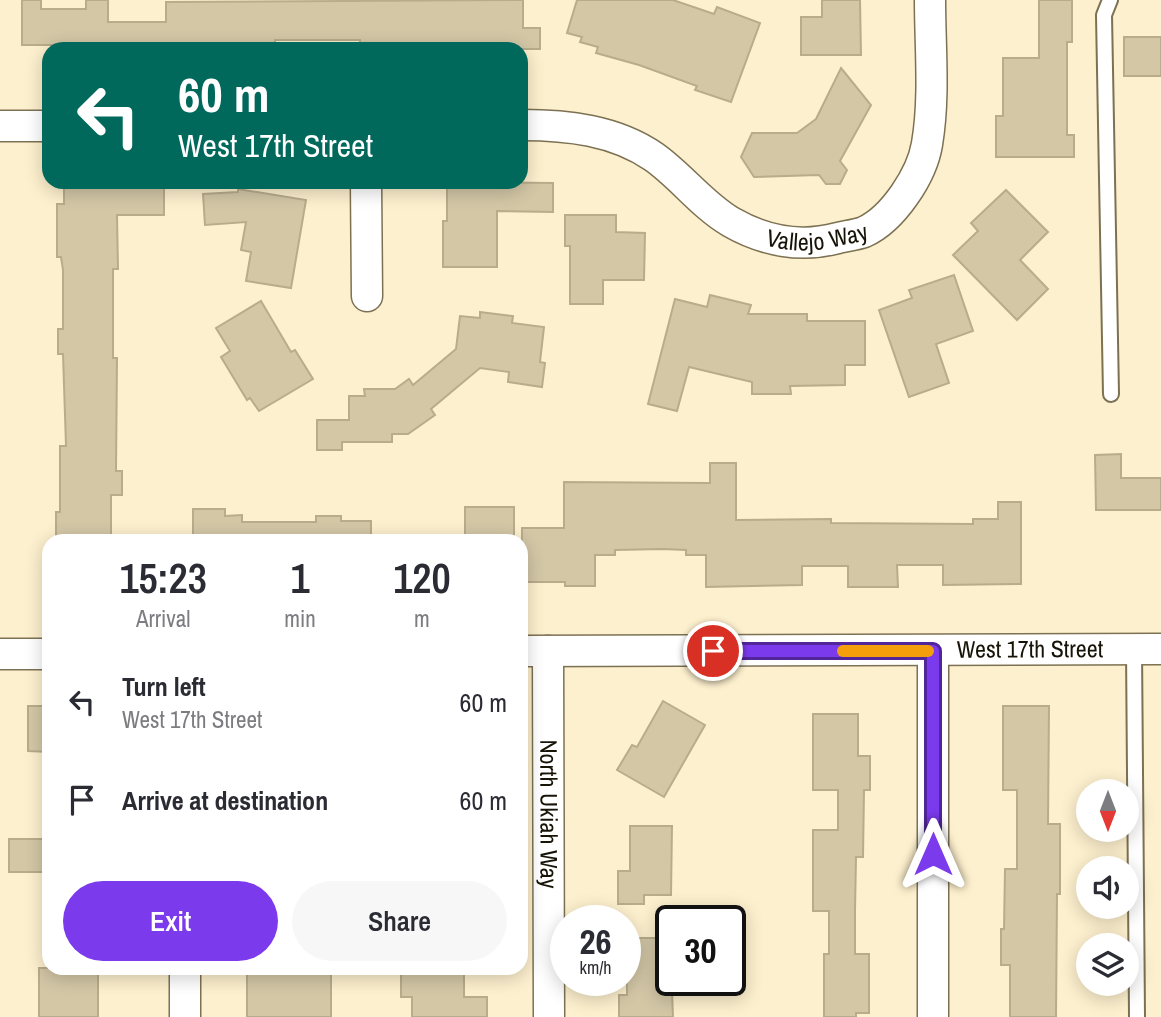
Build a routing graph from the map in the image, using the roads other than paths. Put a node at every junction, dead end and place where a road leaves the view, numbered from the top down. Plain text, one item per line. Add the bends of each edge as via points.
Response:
1 (930, 0) edge
2 (1110, 0) edge
3 (536, 125) edge
4 (0, 126) edge
5 (42, 126) edge
6 (366, 189) edge
7 (367, 296) dead end
8 (1111, 394) dead end
9 (1147, 649) edge
10 (535, 651) edge
11 (933, 651) junction
12 (0, 654) edge
13 (42, 654) edge
14 (185, 975) edge
15 (186, 1017) edge
16 (549, 1017) edge
17 (933, 1017) edge
18 (1138, 1017) edge

1 - 3 street, Vallejo Way via 927,147 892,212 864,232 818,244 772,240 730,222 653,157 612,135
2 - 8 lane via 1104,15
4 - 5 street
6 - 7 street
9 - 11 street, West 17th Street
9 - 18 lane
10 - 11 street, West 17th Street
10 - 16 street, North Ukiah Way
11 - 17 street
12 - 13 street
14 - 15 street

